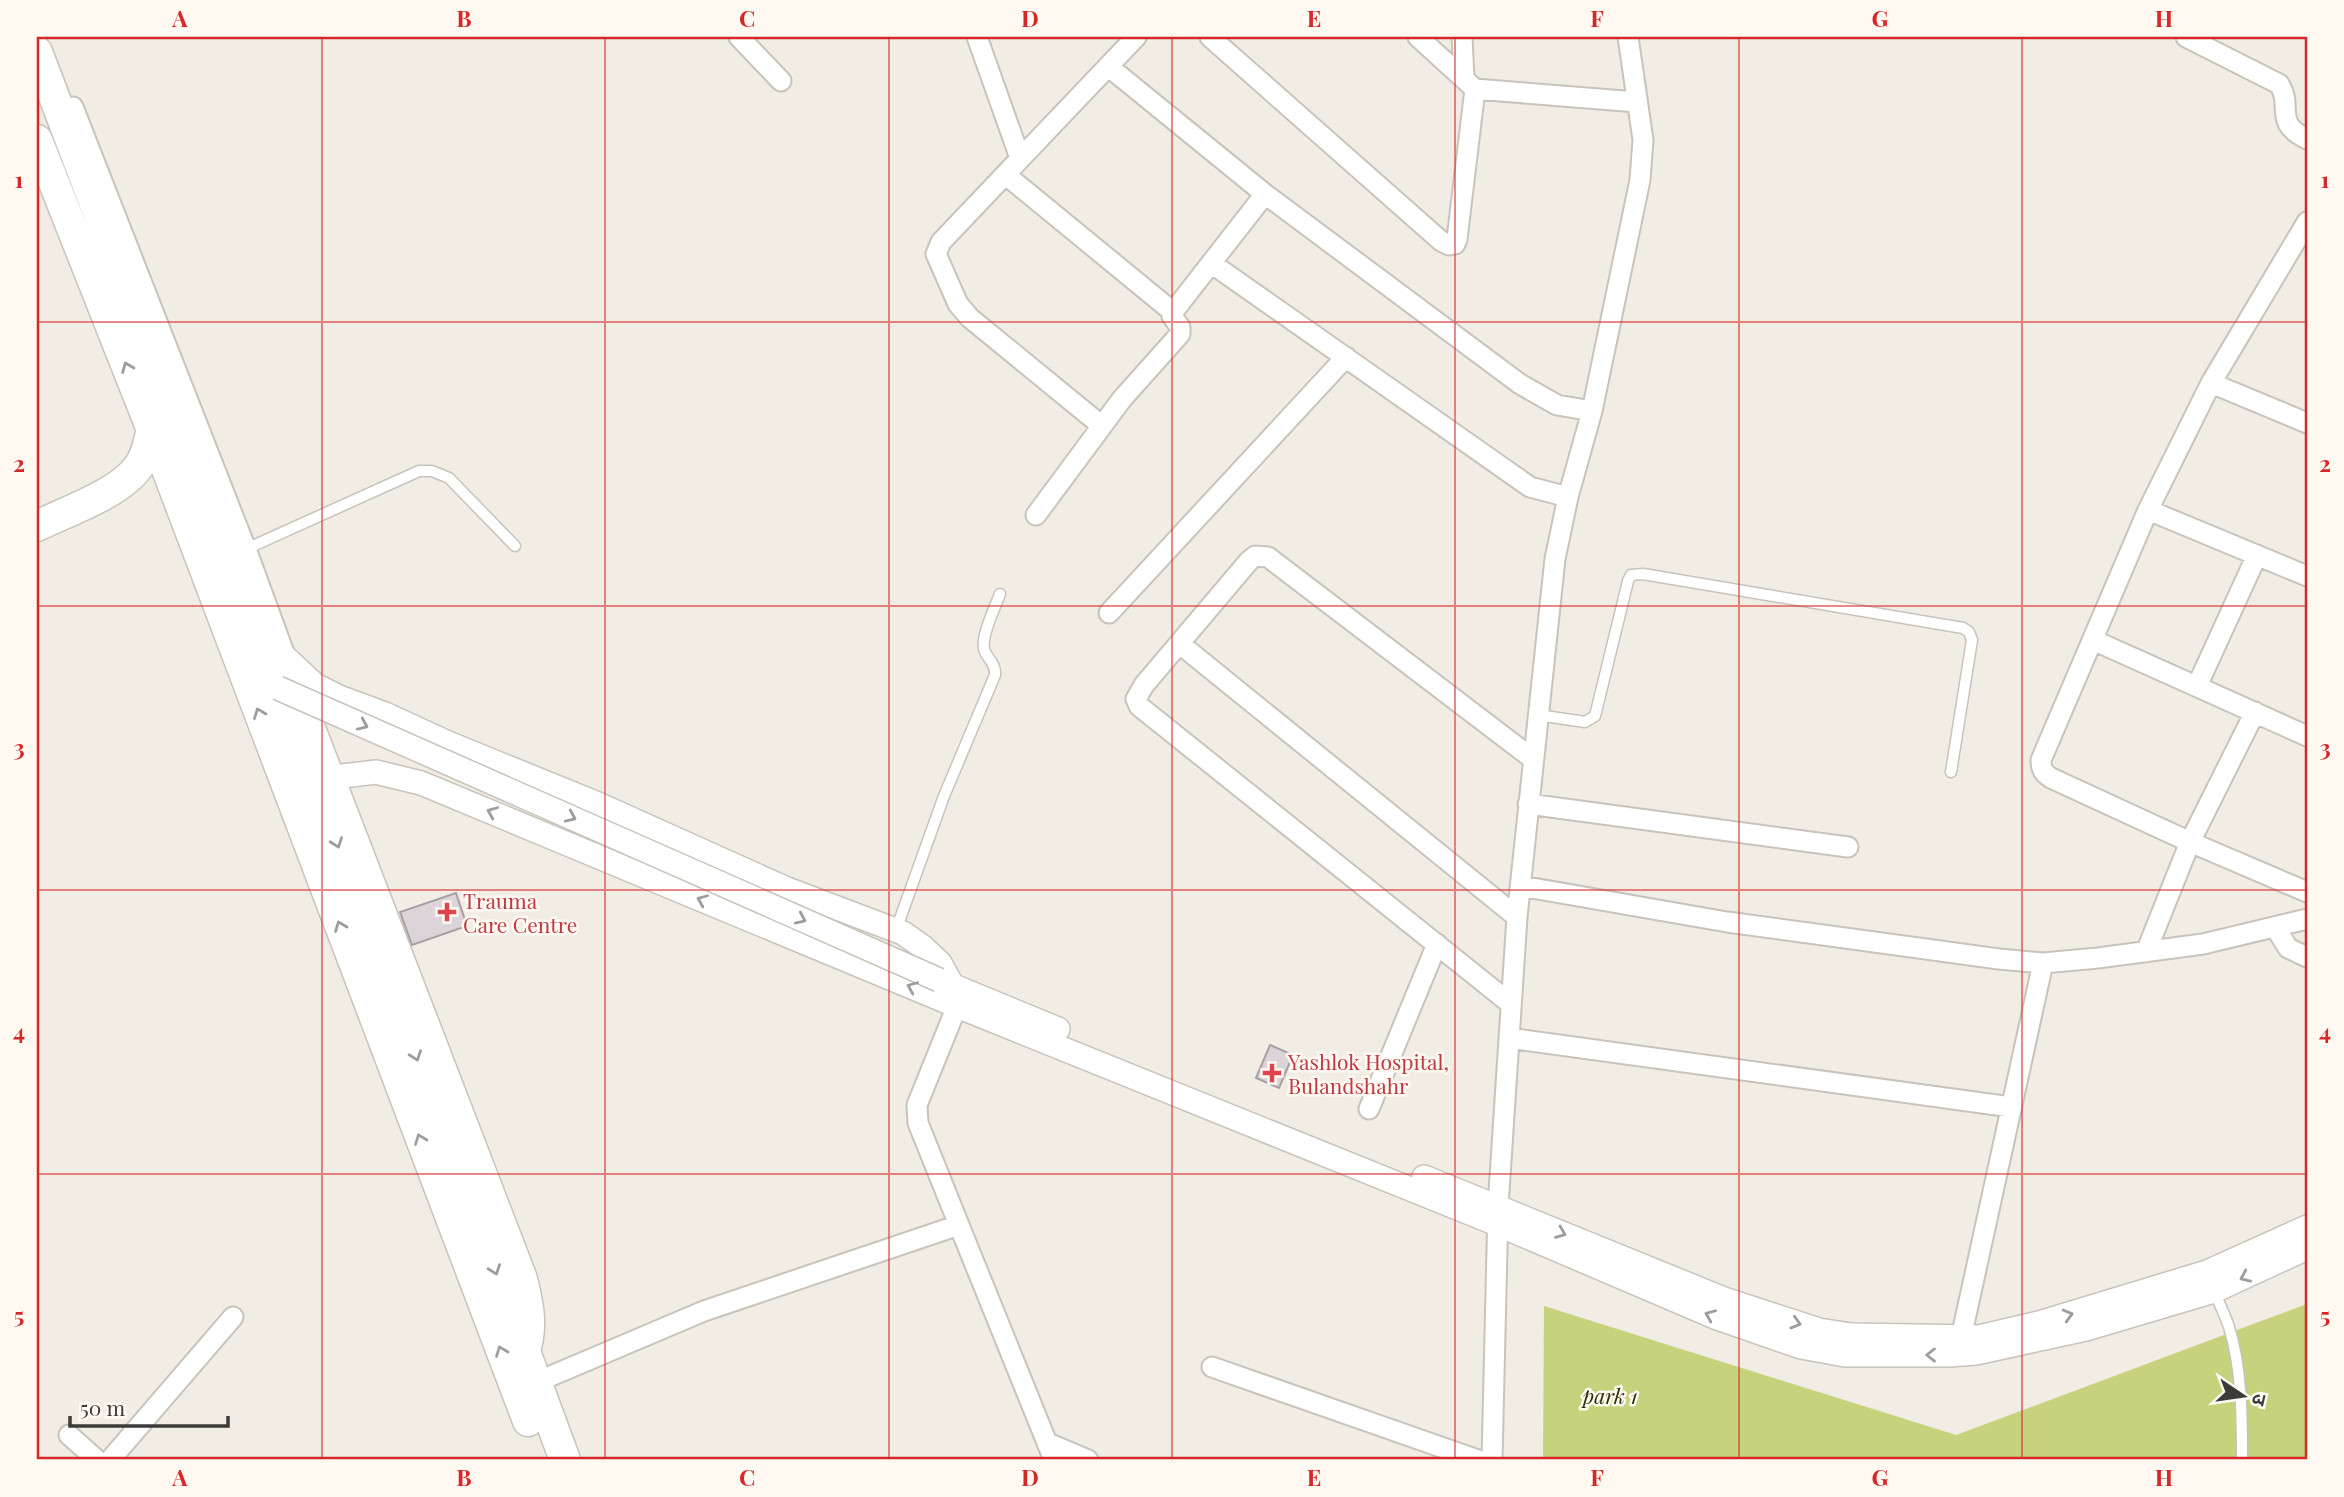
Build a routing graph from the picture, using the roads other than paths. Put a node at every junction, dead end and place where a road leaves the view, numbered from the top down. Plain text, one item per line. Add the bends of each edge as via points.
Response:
1 (44, 37) edge
2 (739, 37) edge
3 (977, 37) edge
4 (1136, 37) edge
5 (1210, 37) edge
6 (1418, 37) edge
7 (1461, 37) edge
8 (1628, 37) edge
9 (2186, 37) edge
10 (37, 52) edge
11 (1109, 67) junction
12 (781, 81) dead end
13 (1470, 84) junction
14 (1637, 102) junction
15 (2307, 139) edge
16 (37, 140) edge
17 (1020, 158) junction
18 (1006, 175) junction
19 (45, 186) edge
20 (1265, 194) junction
21 (2307, 222) edge
22 (1211, 262) junction
23 (1173, 312) junction
24 (1346, 358) junction
25 (2211, 383) junction
26 (1592, 411) junction
27 (2307, 423) edge
28 (1102, 426) junction
29 (152, 430) junction
30 (1568, 497) junction
31 (2148, 510) junction
32 (1036, 515) dead end
33 (37, 526) edge
34 (515, 546) dead end
35 (246, 549) junction
36 (2257, 555) junction
37 (2307, 576) edge
38 (1000, 594) dead end
39 (1109, 613) dead end
40 (2093, 640) junction
41 (1180, 644) junction
42 (286, 658) junction
43 (2197, 686) junction
44 (278, 688) junction
45 (2255, 712) junction
46 (1537, 715) junction
47 (2307, 736) edge
48 (1532, 759) junction
49 (1951, 772) dead end
50 (334, 777) junction
51 (1528, 804) junction
52 (2190, 842) junction
53 (1848, 847) dead end
54 (1521, 887) junction
55 (2307, 892) edge
56 (1517, 916) junction
57 (2307, 919) edge
58 (2275, 927) junction
59 (896, 930) junction
60 (1437, 944) junction
61 (2146, 952) junction
62 (2307, 957) edge
63 (2043, 963) junction
64 (949, 990) junction
65 (1511, 1003) junction
66 (1509, 1038) junction
67 (2011, 1107) junction
68 (1369, 1109) dead end
69 (1498, 1216) junction
70 (960, 1225) junction
71 (2307, 1227) edge
72 (2307, 1248) edge
73 (2214, 1291) junction
74 (233, 1317) dead end
75 (1961, 1338) junction
76 (1212, 1367) dead end
77 (526, 1376) junction
78 (69, 1435) dead end
79 (1051, 1452) edge
80 (97, 1460) edge
81 (110, 1460) edge
82 (544, 1460) edge
83 (565, 1460) edge
84 (1088, 1460) edge
85 (1478, 1460) edge
86 (1492, 1460) edge
87 (2242, 1460) edge

1 - 35 street
2 - 12 street
3 - 17 street
4 - 11 street
5 - 13 street via 1449,245 1457,239
6 - 13 street
7 - 13 street
8 - 14 street
9 - 15 street via 2279,84 2284,92 2283,115
10 - 44 main road
11 - 17 street
11 - 20 street
13 - 14 street
14 - 26 street via 1643,140 1640,180
16 - 19 main road
17 - 18 street
18 - 23 street
18 - 28 street via 941,242 937,261 970,318
29 -> 19 main road
20 - 22 street
20 - 26 street via 1538,396 1557,405
21 - 25 street
22 - 23 street
22 - 24 street
23 - 28 street via 1180,334
24 - 30 street via 1536,490
24 - 39 street
25 - 27 street
25 - 31 street
26 - 30 street
28 - 32 street
29 - 33 main road via 142,461 132,474 106,493
77 -> 29 main road
30 - 46 street via 1555,559
31 - 36 street
31 - 40 street
34 - 35 lane via 449,478 419,471
35 - 42 street
36 - 37 street
36 - 43 street
38 - 59 lane via 984,640 995,675 944,796
40 - 43 street
40 - 52 street via 2041,760 2044,774
41 - 48 street via 1249,561 1255,556 1268,557
41 - 56 street
41 - 60 street via 1137,694 1139,706
42 - 50 street
42 - 59 street via 315,685 339,697 598,804 787,889
43 - 45 street
44 -> 64 street, bridge
44 -> 77 main road
45 - 47 street
45 - 52 street
46 - 48 street
46 - 49 lane via 1585,722 1595,716 1628,581 1632,575 1643,574 1963,628 1972,640
48 - 51 street
64 -> 50 street via 421,783 376,772
50 - 77 street via 525,1278 533,1309
51 - 53 street
51 - 54 street
52 - 55 street
52 - 61 street
54 - 56 street
54 - 63 street via 1727,922
56 - 65 street
57 - 58 street
58 - 61 street
58 - 62 street via 2288,948
59 - 64 street via 940,964
60 - 65 street
60 - 68 street
61 - 63 street
63 - 67 street
64 - 69 street
64 - 70 street via 917,1105 918,1123
65 - 66 street
66 - 67 street
66 - 69 street
67 - 75 street
73 -> 69 street via 2086,1329 1976,1353 1845,1355 1791,1344 1717,1318
69 -> 75 street via 1819,1330
69 - 86 street
70 - 77 street
70 - 79 street
75 -> 71 street via 2039,1323 2195,1276
72 -> 73 street
73 - 87 lane via 2229,1328 2238,1370
74 - 81 street
76 - 85 street
77 - 82 main road
77 - 83 main road
78 - 80 street
79 - 84 street

